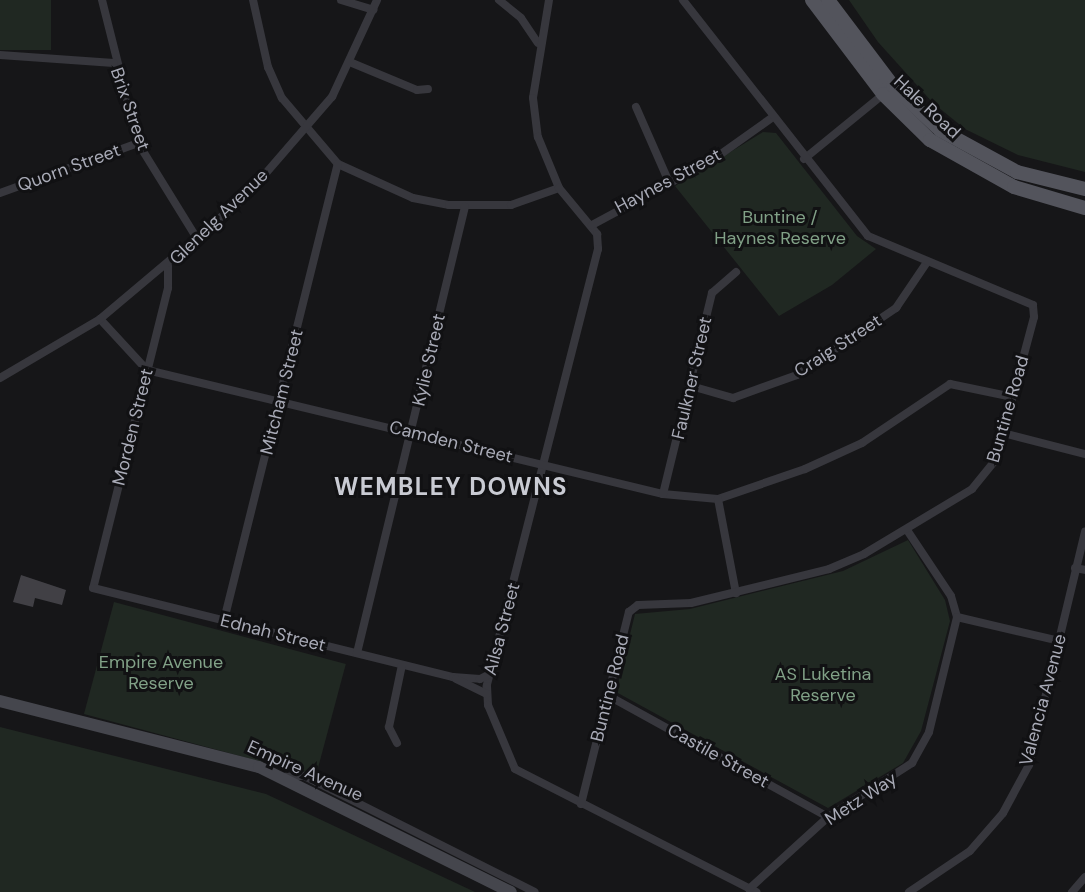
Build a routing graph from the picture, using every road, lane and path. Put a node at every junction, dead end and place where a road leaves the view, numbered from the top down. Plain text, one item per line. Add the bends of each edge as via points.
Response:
1 (102, 0) edge
2 (252, 0) edge
3 (341, 0) edge
4 (499, 0) edge
5 (549, 0) edge
6 (682, 0) edge
7 (812, 0) edge
8 (828, 0) edge
9 (378, 3) edge
10 (538, 43) junction
11 (0, 55) edge
12 (114, 63) junction
13 (352, 63) junction
14 (428, 89) dead end
15 (888, 90) junction
16 (636, 107) dead end
17 (773, 117) junction
18 (305, 128) junction
19 (138, 143) junction
20 (804, 159) junction
21 (338, 164) junction
22 (669, 182) junction
23 (560, 188) junction
24 (1085, 189) edge
25 (0, 193) edge
26 (465, 207) junction
27 (1085, 208) edge
28 (592, 225) junction
29 (198, 240) junction
30 (927, 262) junction
31 (168, 266) junction
32 (736, 272) dead end
33 (100, 319) junction
34 (147, 370) junction
35 (0, 378) edge
36 (691, 386) junction
37 (1013, 397) junction
38 (282, 399) junction
39 (412, 432) junction
40 (1003, 433) junction
41 (1085, 454) edge
42 (542, 464) junction
43 (663, 494) junction
44 (718, 499) junction
45 (907, 530) junction
46 (1085, 532) edge
47 (1076, 568) junction
48 (1085, 570) edge
49 (93, 588) joint
50 (736, 593) junction
51 (957, 617) junction
52 (224, 620) junction
53 (1059, 641) junction
54 (357, 653) junction
55 (402, 665) junction
56 (490, 674) junction
57 (453, 677) junction
58 (487, 694) junction
59 (607, 695) junction
60 (0, 700) edge
61 (0, 708) edge
62 (397, 743) dead end
63 (282, 777) junction
64 (581, 804) junction
65 (828, 817) junction
66 (1085, 877) edge
67 (752, 890) edge
68 (495, 892) edge
69 (511, 892) edge
70 (535, 892) edge
71 (909, 892) edge
72 (1072, 892) edge

1 - 12 street, Brix Street
2 - 18 street via 268,67
3 - 9 street
4 - 10 street via 521,18
5 - 10 street
6 - 17 street, Buntine Road
7 - 15 main road, Hale Road
8 - 15 main road, Hale Road
9 - 13 street, Glenelg Avenue
10 - 23 street via 534,119 543,157
11 - 12 street
12 - 19 street, Brix Street
13 - 14 street via 407,87
13 - 18 street, Glenelg Avenue
15 - 20 street
15 - 24 main road, Hale Road via 973,153 1017,172
15 - 27 main road, Hale Road via 930,140 967,166 1014,187
16 - 22 street
17 - 20 street, Buntine Road
17 - 22 street, Haynes Street via 711,161
18 - 21 street
18 - 29 street, Glenelg Avenue via 248,195
19 - 25 street, Quorn Street
19 - 29 street, Brix Street
20 - 30 street, Buntine Road via 868,236
21 - 26 street via 413,198
21 - 38 street, Mitcham Street
22 - 28 street, Haynes Street
23 - 26 street via 526,202
23 - 28 street
26 - 39 street, Kylie Street
28 - 42 street, Ailsa Street via 598,249
29 - 31 street, Glenelg Avenue
30 - 36 street, Craig Street via 896,308 797,375 733,398
30 - 37 street, Buntine Road via 1033,305
31 - 33 street, Glenelg Avenue
31 - 34 street, Morden Street
32 - 36 street, Faulkner Street via 712,292
33 - 34 street
33 - 35 street, Glenelg Avenue
34 - 38 street, Camden Street
34 - 49 street, Morden Street
36 - 43 street, Faulkner Street
37 - 40 street, Buntine Road
37 - 44 street, Camden Street via 969,386 938,387 862,443 805,470
38 - 39 street, Camden Street
38 - 52 street, Mitcham Street
39 - 42 street, Camden Street
39 - 54 street, Kylie Street
40 - 41 street
40 - 45 street, Buntine Road via 987,476
42 - 43 street, Camden Street
42 - 56 street, Ailsa Street
43 - 44 street, Camden Street
44 - 50 street
45 - 50 street, Buntine Road via 829,568
45 - 51 street via 951,597
46 - 47 street, Valencia Avenue
47 - 48 street
47 - 53 street, Valencia Avenue
49 - 52 street, Ednah Street
50 - 59 street, Buntine Road via 691,603 638,605 629,612
51 - 53 street
51 - 65 street, Metz Way via 929,732 912,763
52 - 54 street, Ednah Street
53 - 71 street, Valencia Avenue via 1029,765 1004,813 970,851
54 - 55 street, Ednah Street
55 - 57 street, Ednah Street
55 - 62 street via 389,727
56 - 57 street, Ednah Street via 480,679
56 - 58 street, Ailsa Street
57 - 58 street, Ednah Street
58 - 64 street, Ailsa Street via 502,746 515,769
59 - 64 street, Buntine Road
59 - 65 street, Castile Street
60 - 63 main road, Empire Avenue via 233,758
61 - 68 main road, Empire Avenue via 256,773
63 - 69 main road, Empire Avenue
63 - 70 street via 304,776
64 - 67 street, Ailsa Street
65 - 67 street, Metz Way
66 - 72 street

